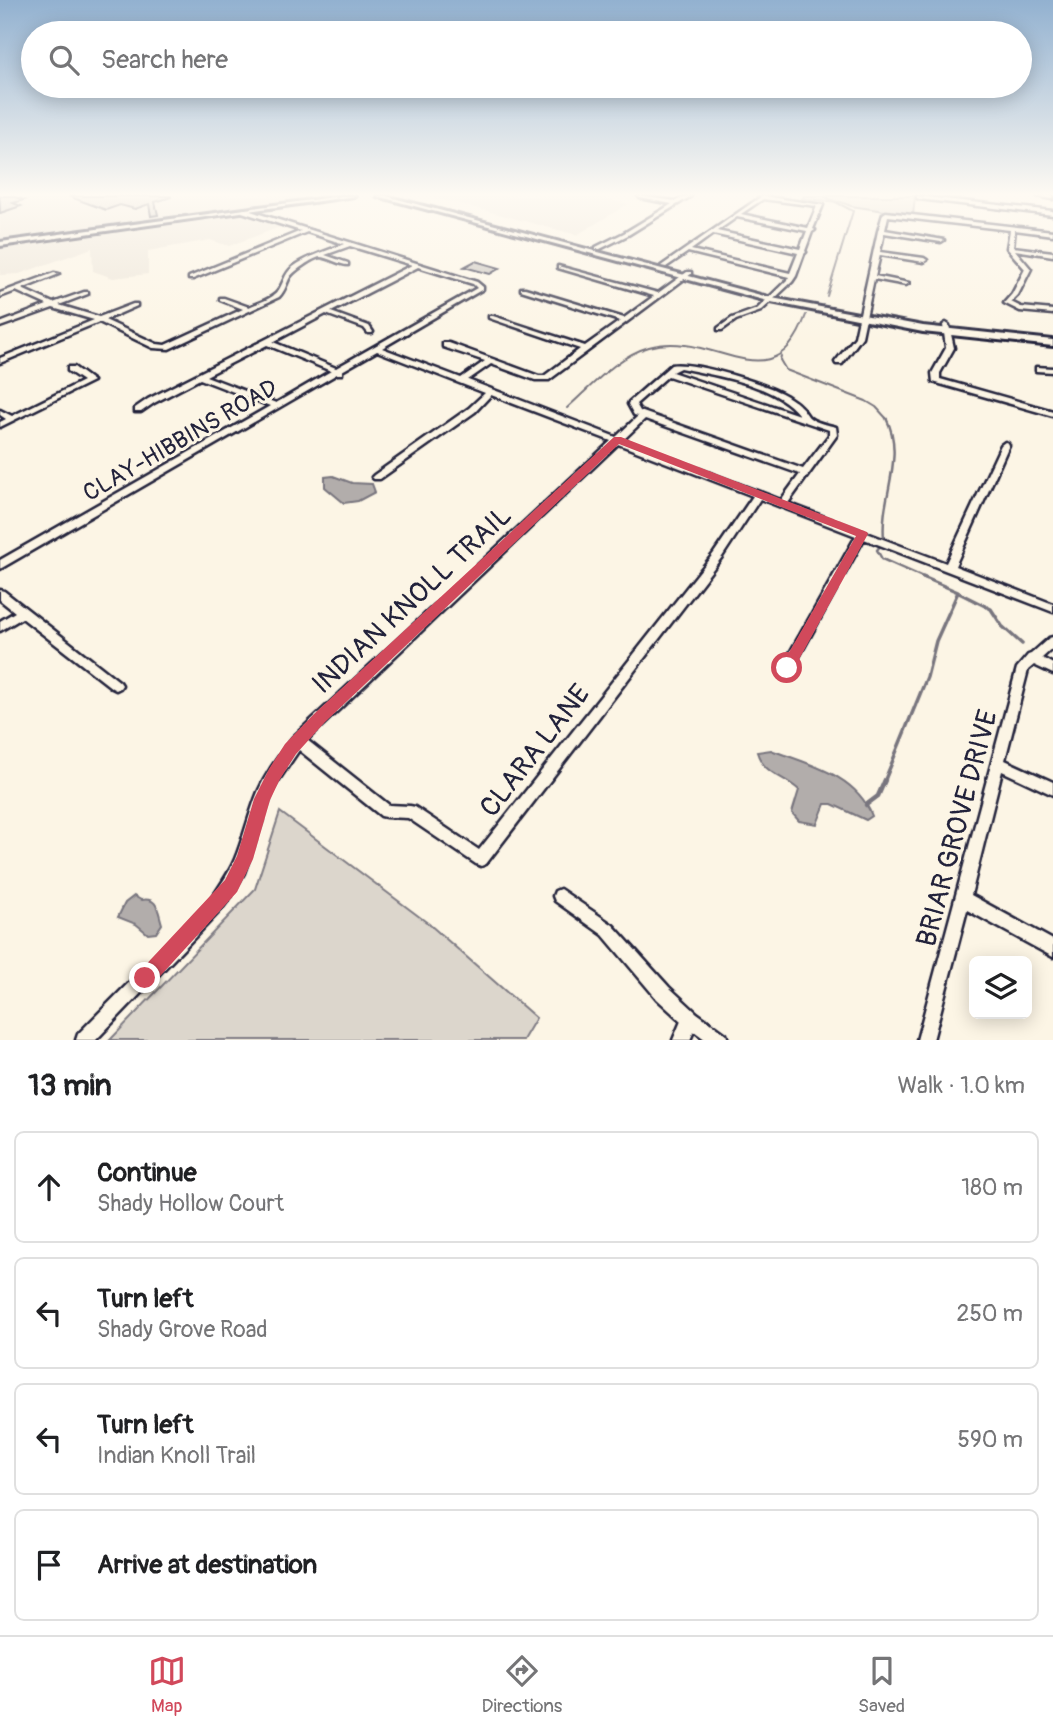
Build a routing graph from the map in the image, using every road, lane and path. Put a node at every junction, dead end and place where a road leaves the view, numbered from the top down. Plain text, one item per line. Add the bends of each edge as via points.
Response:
1 (273, 245) edge
2 (348, 245) edge
3 (351, 245) edge
4 (567, 245) edge
5 (583, 245) edge
6 (607, 245) edge
7 (613, 245) edge
8 (694, 245) edge
9 (769, 245) edge
10 (806, 245) edge
11 (878, 245) edge
12 (1011, 245) edge
13 (1010, 248) junction
14 (603, 249) junction
15 (686, 250) junction
16 (803, 252) junction
17 (876, 253) junction
18 (1053, 254) edge
19 (322, 256) junction
20 (616, 259) junction
21 (925, 260) dead end
22 (346, 264) dead end
23 (418, 265) junction
24 (664, 266) junction
25 (561, 267) dead end
26 (56, 274) dead end
27 (686, 275) junction
28 (793, 276) junction
29 (871, 277) junction
30 (191, 278) dead end
31 (906, 283) dead end
32 (17, 289) junction
33 (523, 289) dead end
34 (86, 293) dead end
35 (0, 295) edge
36 (658, 295) junction
37 (774, 298) junction
38 (222, 299) dead end
39 (52, 305) junction
40 (135, 305) dead end
41 (249, 309) junction
42 (326, 312) junction
43 (1053, 312) edge
44 (862, 316) junction
45 (491, 317) dead end
46 (100, 320) junction
47 (624, 320) junction
48 (0, 325) edge
49 (720, 329) dead end
50 (947, 329) junction
51 (370, 332) dead end
52 (1053, 335) edge
53 (267, 342) junction
54 (1053, 343) edge
55 (446, 345) dead end
56 (586, 348) junction
57 (379, 349) junction
58 (0, 361) edge
59 (490, 361) junction
60 (838, 362) dead end
61 (71, 369) dead end
62 (1039, 369) dead end
63 (1053, 370) edge
64 (339, 372) junction
65 (667, 373) junction
66 (200, 376) junction
67 (463, 380) junction
68 (491, 391) junction
69 (278, 406) junction
70 (138, 410) dead end
71 (0, 412) edge
72 (1053, 414) edge
73 (644, 415) junction
74 (12, 419) junction
75 (806, 419) junction
76 (0, 425) edge
77 (617, 440) junction
78 (1005, 445) dead end
79 (805, 473) junction
80 (377, 477) dead end
81 (759, 494) junction
82 (783, 503) junction
83 (862, 534) junction
84 (0, 565) edge
85 (949, 568) junction
86 (0, 594) edge
87 (1053, 608) edge
88 (22, 613) junction
89 (0, 627) edge
90 (1053, 641) edge
91 (1032, 658) junction
92 (787, 668) dead end
93 (1053, 669) edge
94 (116, 685) dead end
95 (298, 741) junction
96 (999, 763) junction
97 (1053, 789) edge
98 (560, 896) dead end
99 (962, 899) junction
100 (1053, 949) edge
101 (691, 1019) junction
102 (83, 1040) edge
103 (681, 1040) edge
104 (720, 1040) edge
105 (925, 1040) edge

1 - 30 street
2 - 19 street
3 - 23 street
4 - 20 main road
5 - 14 main road
6 - 14 street
7 - 14 street
8 - 15 street
9 - 16 street
10 - 16 street
11 - 17 street
12 - 13 street
13 - 18 street
13 - 43 street via 1028,269 1007,303
14 - 24 main road
15 - 24 street
15 - 28 street
16 - 28 street
17 - 21 street
17 - 29 street
19 - 22 street
19 - 41 street via 297,267 286,277 283,291
20 - 24 main road
20 - 27 main road
23 - 42 street
23 - 57 street, CLAY-HIBBINS ROAD via 481,288
24 - 27 main road
25 - 36 street
26 - 32 street
27 - 36 street
27 - 37 main road
28 - 37 street
29 - 31 street
29 - 44 street
32 - 35 street
32 - 39 street
33 - 47 street
34 - 39 street
36 - 47 street
37 - 44 main road
37 - 49 street
38 - 41 street
39 - 46 street
39 - 48 street
40 - 46 street
41 - 46 street via 162,348
42 - 51 street
42 - 53 street
44 - 50 main road
44 - 60 street via 858,337
45 - 56 street
46 - 58 street
47 - 56 street
50 - 52 main road
50 - 54 main road
50 - 72 street via 950,348 936,380
53 - 64 street
53 - 66 street
55 - 59 street
56 - 59 street via 542,379
57 - 64 street, CLAY-HIBBINS ROAD
57 - 67 street
59 - 67 street
61 - 74 street via 89,381
62 - 63 street
64 - 69 street, CLAY-HIBBINS ROAD
65 - 73 street via 632,404
65 - 75 street
65 - 75 street via 680,366 753,385 790,402
66 - 69 street
66 - 70 street
67 - 68 street
68 - 77 street
68 - 80 street via 472,410
69 - 84 street, CLAY-HIBBINS ROAD
71 - 74 street
73 - 77 street, INDIAN KNOLL TRAIL
73 - 79 street
74 - 76 street
75 - 79 street via 835,433
77 - 81 street
77 - 95 street, INDIAN KNOLL TRAIL
78 - 85 street
79 - 82 street
81 - 82 street
81 - 95 street, CLARA LANE via 719,555 481,859 410,812 386,811
82 - 83 street
83 - 85 street
83 - 92 street
85 - 87 street
86 - 88 street
88 - 89 street
88 - 94 street
90 - 91 street, BRIAR GROVE DRIVE
91 - 93 street
91 - 96 street, BRIAR GROVE DRIVE via 1023,668
95 - 102 street, INDIAN KNOLL TRAIL via 262,799 245,859 231,886
96 - 97 street
96 - 99 street, BRIAR GROVE DRIVE
98 - 101 street via 608,930
99 - 100 street
99 - 105 street, BRIAR GROVE DRIVE
101 - 103 street
101 - 104 street

